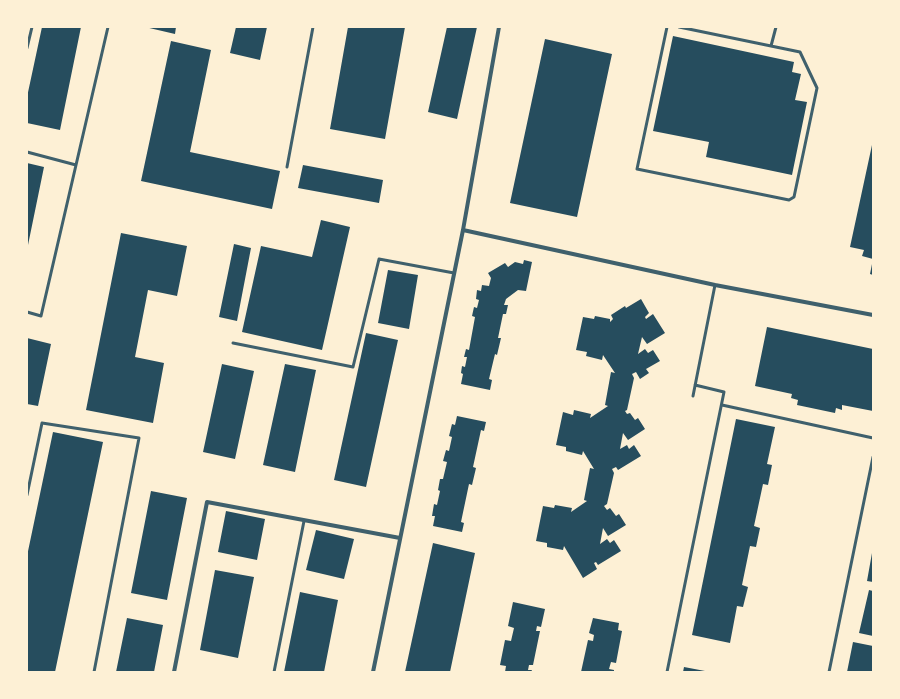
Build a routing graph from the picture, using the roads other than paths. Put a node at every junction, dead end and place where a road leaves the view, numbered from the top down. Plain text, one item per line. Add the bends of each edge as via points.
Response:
1 (32, 27) edge
2 (108, 27) edge
3 (313, 27) edge
4 (499, 27) edge
5 (667, 27) edge
6 (679, 27) edge
7 (776, 27) edge
8 (771, 46) junction
9 (27, 48) edge
10 (27, 152) edge
11 (76, 165) junction
12 (286, 167) dead end
13 (463, 230) junction
14 (454, 273) junction
15 (715, 285) junction
16 (27, 312) edge
17 (873, 316) edge
18 (233, 343) dead end
19 (695, 385) junction
20 (693, 396) dead end
21 (722, 405) junction
22 (873, 438) edge
23 (873, 456) edge
24 (27, 495) edge
25 (304, 521) junction
26 (400, 538) junction
27 (94, 672) edge
28 (174, 672) edge
29 (274, 672) edge
30 (373, 672) edge
31 (667, 672) edge
32 (829, 672) edge

1 - 9 lane
2 - 11 lane
3 - 12 lane
4 - 13 street
5 - 8 lane via 637,169 788,200 794,197 817,88 800,52
6 - 8 lane
7 - 8 lane
10 - 11 lane
11 - 16 lane via 41,316
13 - 14 street
13 - 15 street
14 - 18 lane via 379,259 353,367
14 - 26 street
15 - 17 street
15 - 19 lane
19 - 20 lane
19 - 21 lane via 724,392
21 - 22 lane
21 - 31 lane
23 - 32 lane
24 - 27 lane via 42,423 139,438
25 - 26 street
25 - 28 street via 207,502
25 - 29 lane
26 - 30 street

